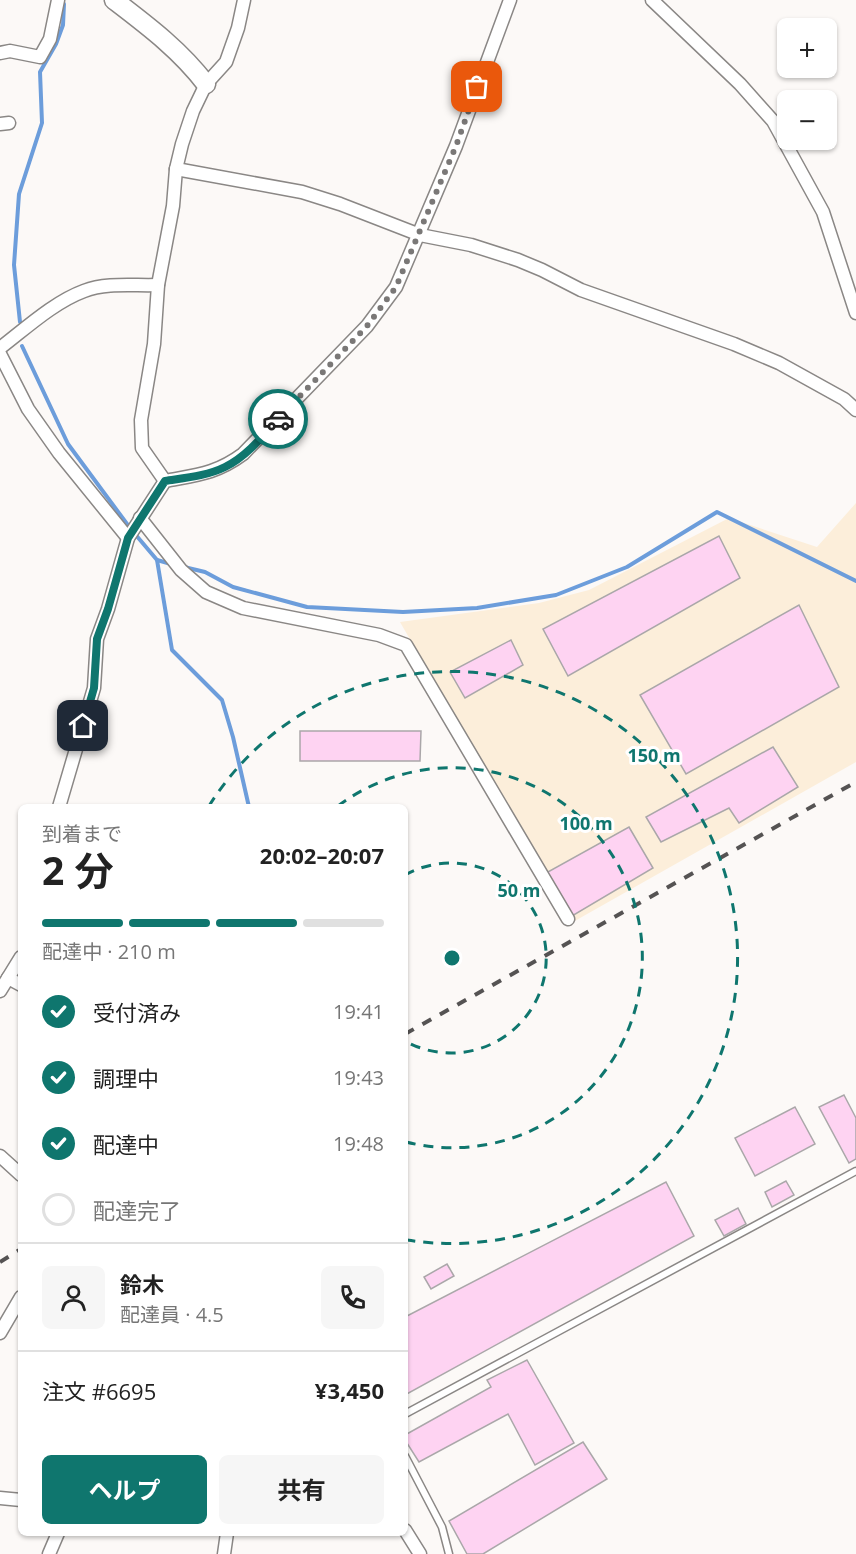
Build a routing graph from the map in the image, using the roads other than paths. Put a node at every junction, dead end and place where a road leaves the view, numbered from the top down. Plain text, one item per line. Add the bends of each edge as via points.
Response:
1 (58, 0) edge
2 (114, 0) edge
3 (244, 0) edge
4 (510, 0) edge
5 (652, 0) edge
6 (0, 53) edge
7 (206, 84) junction
8 (176, 169) junction
9 (420, 235) junction
10 (158, 285) junction
11 (856, 313) edge
12 (0, 348) edge
13 (0, 354) edge
14 (856, 410) edge
15 (165, 481) junction
16 (140, 518) junction
17 (128, 538) junction
18 (60, 804) edge
19 (568, 920) dead end
20 (18, 962) edge
21 (8, 978) junction
22 (18, 983) edge
23 (0, 991) edge
24 (0, 1156) edge
25 (856, 1171) edge
26 (18, 1172) edge
27 (18, 1302) edge
28 (0, 1333) edge
29 (408, 1412) edge
30 (408, 1462) edge
31 (0, 1498) edge
32 (18, 1500) edge
33 (408, 1535) edge
34 (57, 1536) edge
35 (227, 1536) edge
36 (49, 1554) edge
37 (224, 1554) edge
38 (420, 1554) edge
39 (449, 1554) edge

1 - 6 street via 50,39 40,57
2 - 7 street via 188,61
3 - 7 street via 226,62
4 - 9 street
5 - 11 street via 773,121 823,212
7 - 8 street via 193,111
8 - 9 street via 302,192
8 - 10 street
9 - 14 street via 471,244 518,260 590,294 734,344 779,363 844,399
9 - 15 street via 396,287 367,326 268,431 225,467
10 - 12 street via 107,286 84,291
10 - 15 street via 154,344 141,420 142,448
13 - 17 street via 28,409
15 - 16 street
16 - 17 street
16 - 19 street via 181,570 206,592 243,608 379,635 406,645
17 - 18 street via 97,639 94,688
20 - 21 street
21 - 22 street
21 - 23 street
24 - 26 street
25 - 29 lane
27 - 28 street
30 - 39 lane via 442,1527
31 - 32 street
33 - 38 street
34 - 36 street
35 - 37 street

